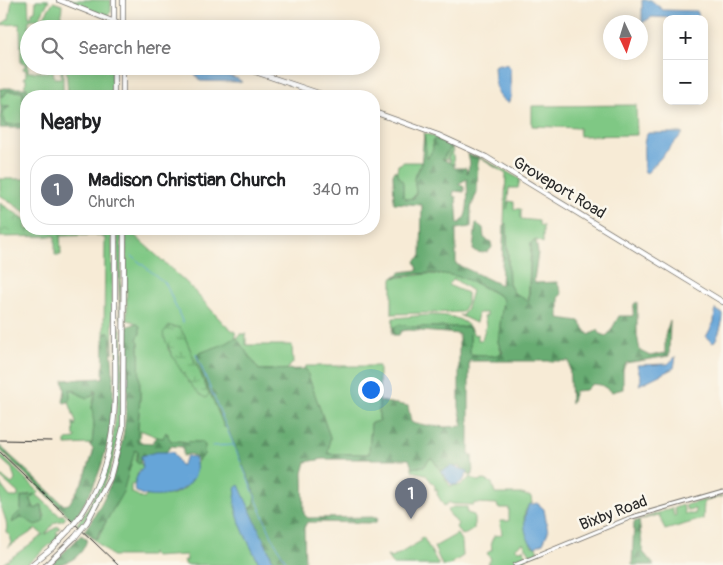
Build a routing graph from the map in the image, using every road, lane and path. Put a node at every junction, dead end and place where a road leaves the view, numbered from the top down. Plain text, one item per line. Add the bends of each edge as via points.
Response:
1 (59, 0) edge
2 (114, 0) edge
3 (123, 0) edge
4 (109, 20) edge
5 (114, 20) edge
6 (123, 20) edge
7 (114, 75) edge
8 (123, 75) edge
9 (265, 75) edge
10 (114, 90) edge
11 (123, 90) edge
12 (309, 90) edge
13 (380, 114) edge
14 (115, 235) edge
15 (124, 235) edge
16 (723, 302) edge
17 (723, 491) edge
18 (31, 565) edge
19 (46, 565) edge
20 (515, 565) edge

1 - 4 main road
2 - 5 main road
3 - 6 main road
7 - 10 main road
8 - 11 main road
9 - 12 main road
13 - 16 main road, Groveport Road via 486,157
14 - 18 main road, bridge via 114,430 103,472 80,516
15 - 19 main road, bridge via 122,437 107,486 87,522
17 - 20 street, Bixby Road via 639,514

